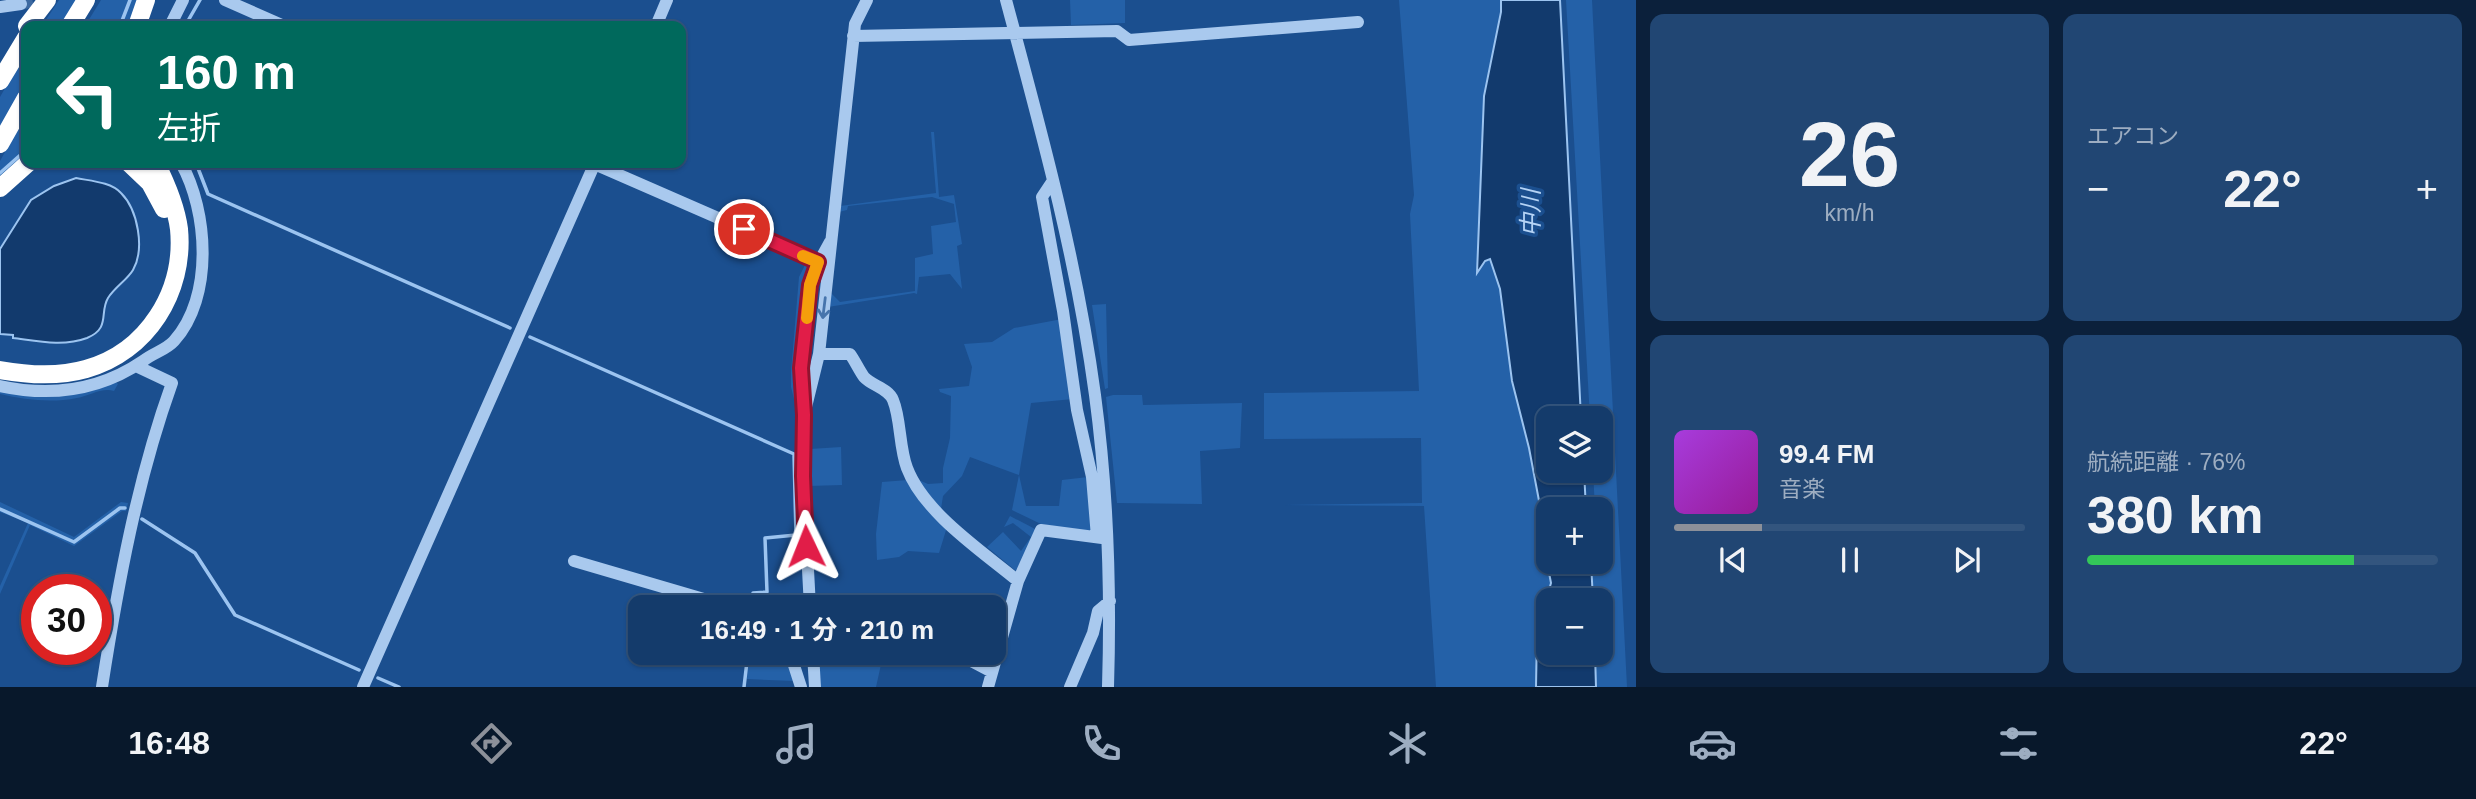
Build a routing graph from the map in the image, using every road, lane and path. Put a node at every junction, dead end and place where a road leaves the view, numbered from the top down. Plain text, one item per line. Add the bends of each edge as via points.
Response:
1 (48, 0) edge
2 (86, 0) edge
3 (146, 0) edge
4 (183, 0) edge
5 (225, 0) edge
6 (667, 0) edge
7 (867, 0) edge
8 (1006, 0) edge
9 (21, 4) dead end
10 (0, 7) edge
11 (32, 21) edge
12 (36, 21) edge
13 (73, 21) edge
14 (139, 21) edge
15 (172, 21) edge
16 (273, 21) edge
17 (658, 21) edge
18 (1358, 22) dead end
19 (1014, 32) junction
20 (21, 35) edge
21 (853, 36) junction
22 (21, 46) edge
23 (0, 63) edge
24 (0, 81) edge
25 (21, 107) edge
26 (0, 145) edge
27 (22, 168) edge
28 (134, 168) edge
29 (158, 168) edge
30 (183, 168) edge
31 (592, 168) edge
32 (605, 168) edge
33 (1052, 182) junction
34 (0, 188) edge
35 (824, 264) junction
36 (141, 330) junction
37 (819, 354) junction
38 (0, 359) edge
39 (136, 366) junction
40 (0, 370) edge
41 (0, 386) edge
42 (804, 415) junction
43 (1102, 538) junction
44 (574, 561) dead end
45 (1018, 581) junction
46 (690, 595) edge
47 (808, 595) edge
48 (1110, 601) junction
49 (794, 665) edge
50 (814, 665) edge
51 (979, 665) edge
52 (992, 672) junction
53 (102, 687) edge
54 (363, 687) edge
55 (801, 687) edge
56 (815, 687) edge
57 (988, 687) edge
58 (1070, 687) edge
59 (1108, 687) edge

1 - 11 highway
1 - 12 highway
2 - 13 highway
3 - 14 highway
4 - 15 street
5 - 16 street
6 - 17 street
7 - 21 street
8 - 19 street
9 - 10 street
18 - 19 street via 1129,40 1117,31
19 - 21 street
19 - 33 street
20 - 23 highway
21 - 35 street via 832,240
22 - 24 highway
25 - 26 highway
27 - 34 highway
28 - 36 highway via 160,198 169,239 161,290
29 - 36 highway via 174,206 178,264 159,317
30 - 39 street via 199,210 203,252 198,285 180,334
31 - 54 street
32 - 35 street
33 - 43 street via 1071,259 1100,437
33 - 43 street via 1042,197
35 -> 37 street
35 - 42 street via 810,285 801,368
36 - 38 highway via 71,362
36 - 40 highway via 118,355 86,369 52,375
37 - 42 street
37 - 45 street via 850,354 865,379 892,399 907,470 918,491
39 - 41 street via 104,382 65,392
39 - 53 street via 172,383 135,505
42 - 47 street
43 - 45 street via 1041,530
43 - 48 street
44 - 46 street
45 - 52 street
48 - 58 street via 1098,611
48 - 59 street
49 - 55 street
50 - 56 street
51 - 52 street
52 - 57 street

